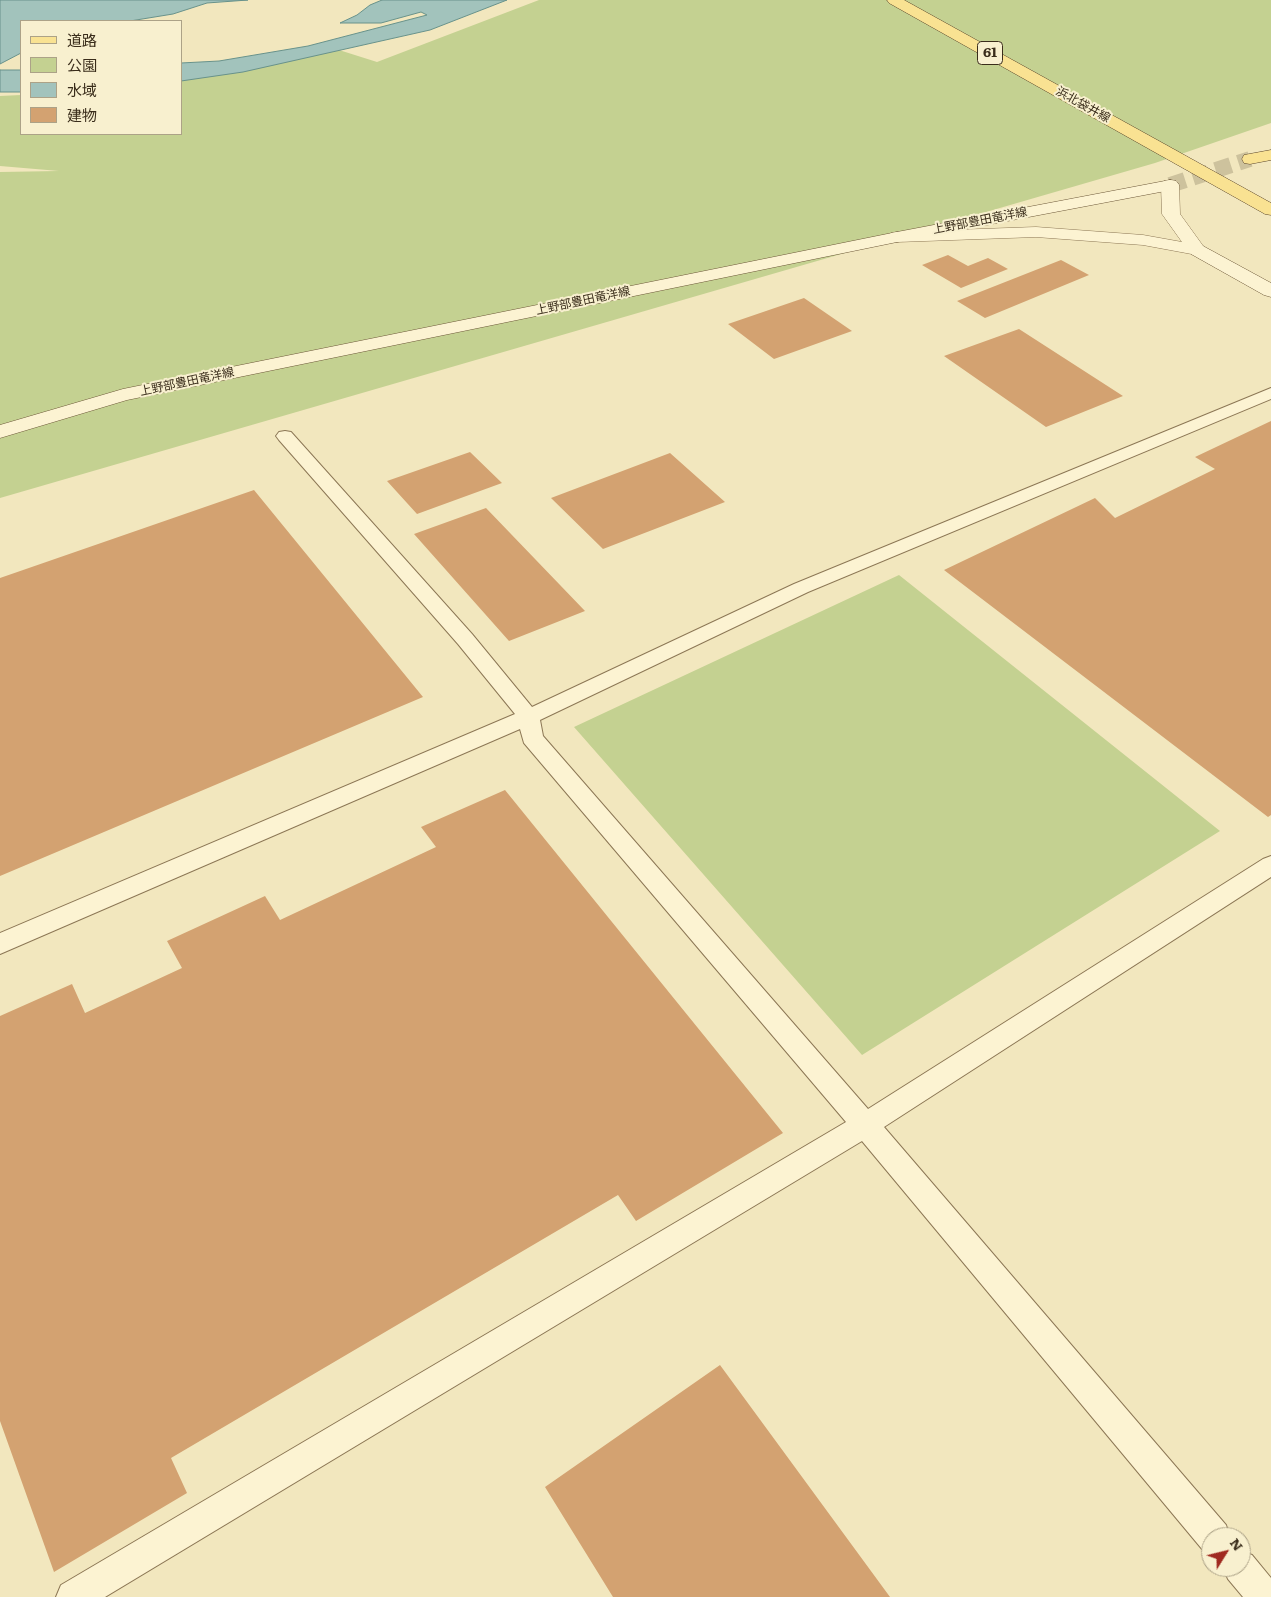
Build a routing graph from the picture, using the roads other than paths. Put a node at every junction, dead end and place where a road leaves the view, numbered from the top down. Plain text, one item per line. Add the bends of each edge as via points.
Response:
1 (894, 0) edge
2 (1271, 150) edge
3 (1271, 155) edge
4 (1271, 210) edge
5 (897, 237) junction
6 (1197, 250) junction
7 (1271, 291) edge
8 (1271, 393) edge
9 (0, 432) edge
10 (285, 436) dead end
11 (529, 717) junction
12 (1271, 865) edge
13 (0, 944) edge
14 (865, 1125) junction
15 (1206, 1527) edge
16 (1248, 1577) edge
17 (73, 1597) edge
18 (1265, 1597) edge

1 - 4 main road, 浜北袋井線 / 61
2 - 3 main road via 1250,159
5 - 6 main road via 1036,232 1144,240
5 - 6 main road, 上野部豊田竜洋線 via 1170,185 1171,214
5 - 9 main road, 上野部豊田竜洋線 via 123,395
6 - 7 main road
8 - 11 lane via 801,588
10 - 11 lane via 465,639
11 - 13 lane
11 - 14 lane via 532,738
12 - 14 lane
14 - 15 lane
14 - 17 lane
16 - 18 lane

